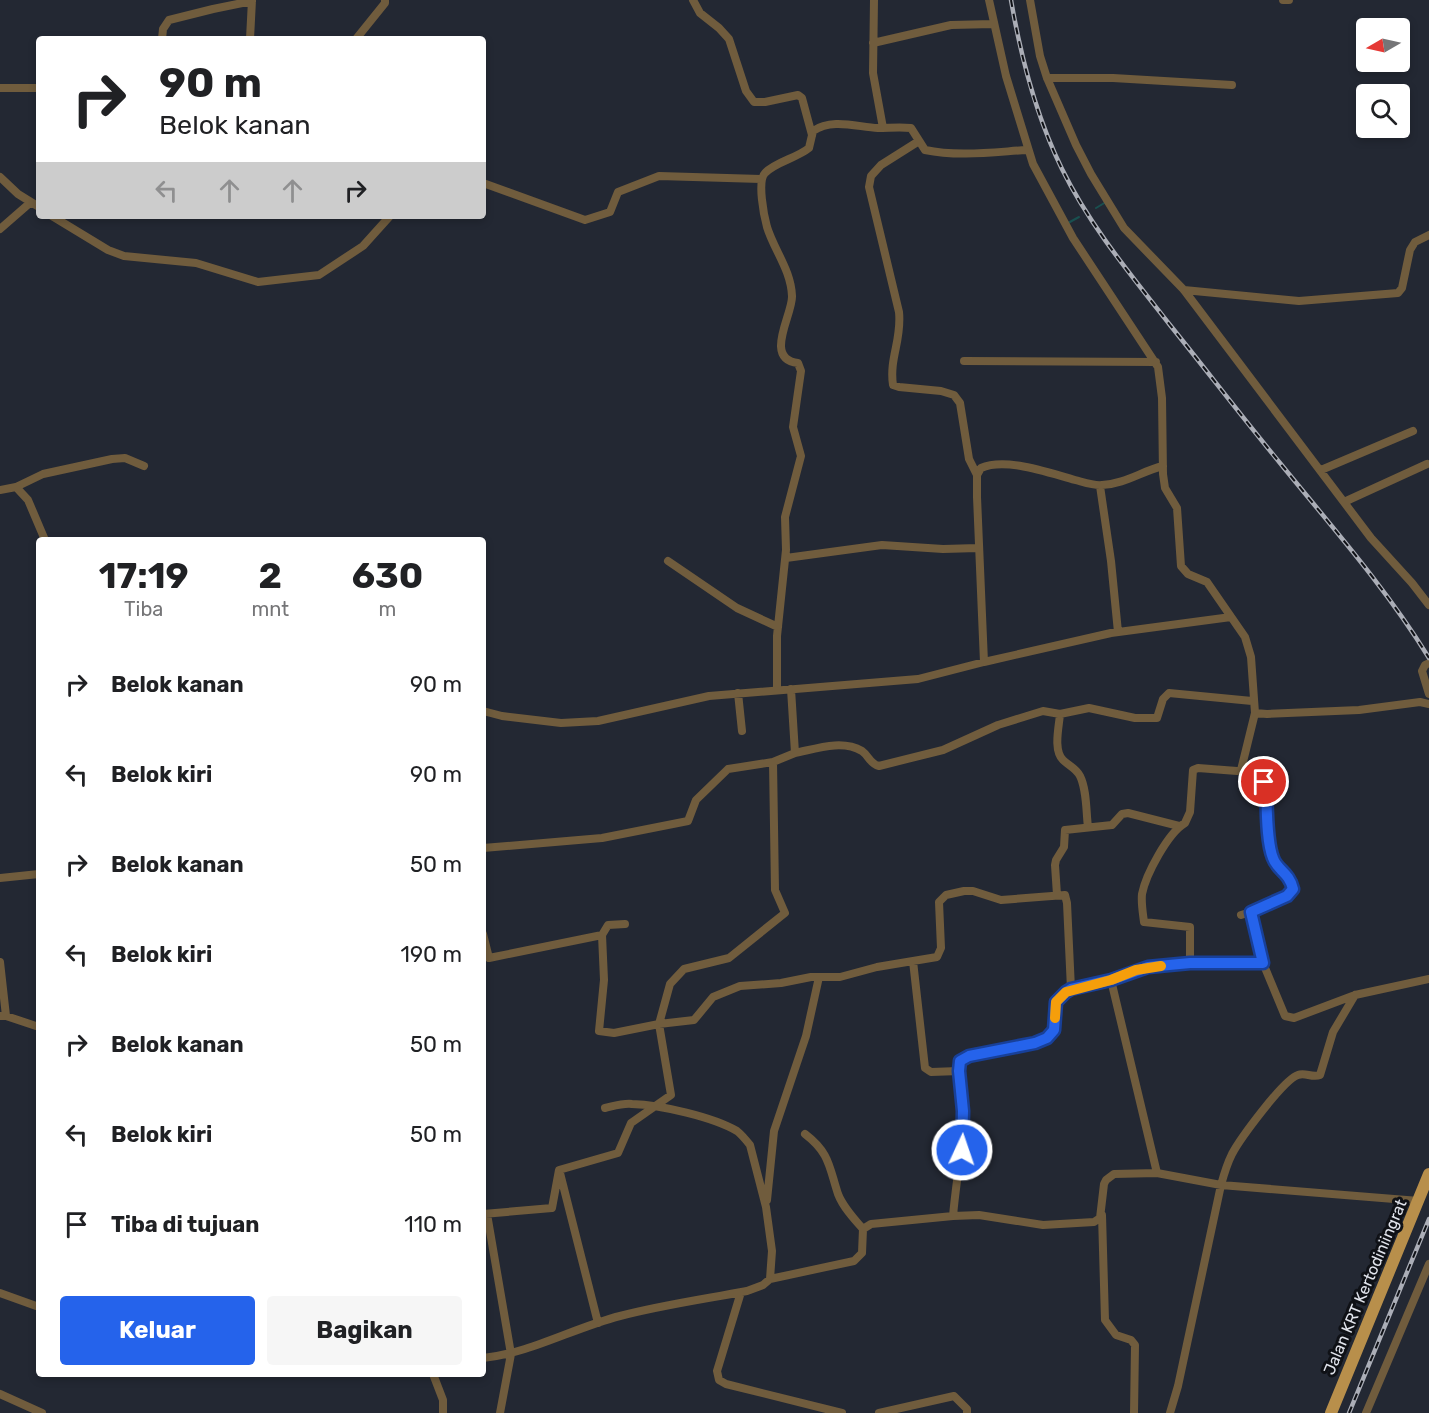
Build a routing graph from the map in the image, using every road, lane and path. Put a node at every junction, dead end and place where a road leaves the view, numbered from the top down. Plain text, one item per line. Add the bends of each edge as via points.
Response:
1 (385, 0) edge
2 (693, 0) edge
3 (874, 0) edge
4 (989, 0) edge
5 (1030, 0) edge
6 (1283, 0) edge
7 (1289, 0) edge
8 (252, 1) edge
9 (993, 24) junction
10 (162, 36) edge
11 (250, 36) edge
12 (358, 36) edge
13 (873, 43) junction
14 (1047, 78) junction
15 (1232, 85) dead end
16 (0, 88) edge
17 (36, 88) edge
18 (883, 128) junction
19 (812, 135) junction
20 (919, 141) junction
21 (1027, 150) junction
22 (0, 177) edge
23 (761, 179) junction
24 (486, 184) edge
25 (31, 202) junction
26 (36, 205) edge
27 (57, 219) edge
28 (387, 219) edge
29 (0, 229) edge
30 (1429, 235) edge
31 (1184, 290) junction
32 (964, 361) dead end
33 (1156, 362) junction
34 (1413, 431) dead end
35 (1427, 464) dead end
36 (144, 466) dead end
37 (1163, 466) junction
38 (1321, 470) junction
39 (978, 475) junction
40 (1100, 486) junction
41 (16, 488) junction
42 (0, 490) edge
43 (1344, 502) junction
44 (44, 537) edge
45 (978, 548) junction
46 (786, 558) junction
47 (668, 561) dead end
48 (1429, 605) edge
49 (1231, 617) junction
50 (778, 627) junction
51 (1118, 632) junction
52 (984, 662) junction
53 (1429, 663) edge
54 (791, 689) junction
55 (777, 690) junction
56 (738, 693) junction
57 (1429, 694) edge
58 (1252, 701) junction
59 (1429, 704) edge
60 (486, 712) edge
61 (1255, 713) junction
62 (1060, 714) junction
63 (742, 731) dead end
64 (795, 753) junction
65 (773, 762) junction
66 (1242, 769) junction
67 (1179, 826) junction
68 (1088, 827) junction
69 (486, 848) edge
70 (36, 874) edge
71 (0, 878) edge
72 (1057, 895) junction
73 (1251, 912) junction
74 (1241, 915) dead end
75 (625, 924) dead end
76 (602, 935) junction
77 (486, 959) edge
78 (913, 961) junction
79 (0, 962) edge
80 (1190, 963) junction
81 (1263, 963) junction
82 (819, 977) junction
83 (1429, 979) edge
84 (1111, 980) junction
85 (1071, 989) junction
86 (1354, 995) junction
87 (3, 1016) edge
88 (659, 1024) junction
89 (36, 1026) edge
90 (959, 1071) junction
91 (654, 1107) junction
92 (605, 1108) dead end
93 (805, 1134) dead end
94 (559, 1170) junction
95 (1157, 1173) junction
96 (1429, 1174) edge
97 (1221, 1185) junction
98 (1419, 1201) junction
99 (766, 1207) junction
100 (1101, 1212) junction
101 (486, 1214) edge
102 (953, 1216) junction
103 (486, 1219) edge
104 (863, 1229) junction
105 (1429, 1264) edge
106 (770, 1279) junction
107 (741, 1292) junction
108 (0, 1293) edge
109 (36, 1306) edge
110 (598, 1323) junction
111 (512, 1354) junction
112 (486, 1358) edge
113 (434, 1377) edge
114 (0, 1394) edge
115 (42, 1413) edge
116 (443, 1413) edge
117 (500, 1413) edge
118 (842, 1413) edge
119 (879, 1413) edge
120 (967, 1413) edge
121 (1134, 1413) edge
122 (1170, 1413) edge
123 (1331, 1413) edge
124 (1366, 1413) edge

1 - 12 street
2 - 19 street via 700,14 729,39 746,90 754,102 798,95
3 - 13 street
4 - 9 street
5 - 14 street
6 - 7 street
8 - 10 street via 169,20
8 - 11 street
9 - 13 street via 951,25
9 - 21 street
13 - 18 street via 873,73
14 - 15 street
14 - 31 street via 1076,145 1124,228
16 - 17 street
18 - 19 street via 825,125
18 - 20 street via 911,128
19 - 23 street via 809,148 766,171
20 - 21 street via 925,150 934,152
20 - 39 street via 871,176 870,187 901,328 891,370 893,385 954,395 960,403 969,459
21 - 33 street via 1073,238
22 - 25 street
23 - 24 street via 659,176 618,192 610,212 585,220
23 - 46 street via 766,226 792,294 782,349 785,358 798,363 801,371 793,428 801,456 785,517
25 - 26 street
25 - 29 street
27 - 28 street via 123,256 196,262 258,282 319,275 363,246
30 - 31 street via 1415,242 1410,250 1398,293 1299,301
31 - 38 street
32 - 33 street
33 - 37 street via 1162,398
34 - 38 street
35 - 43 street
36 - 41 street via 125,458 112,459 43,474
37 - 40 street via 1130,480
37 - 49 street via 1165,488 1177,508 1181,567 1207,582
38 - 43 street
39 - 40 street via 986,466 1010,465
39 - 45 street
40 - 51 street
41 - 42 street
41 - 44 street via 28,500
43 - 48 street
45 - 46 street via 882,545
45 - 52 street
46 - 50 street
47 - 50 street via 737,608
49 - 51 street
49 - 58 street via 1245,638 1251,657
50 - 55 street
51 - 52 street
52 - 54 street via 918,679
53 - 57 street via 1422,671
54 - 55 street
54 - 64 street
55 - 56 street
56 - 60 street via 598,722 561,723
56 - 63 street
58 - 61 street
58 - 62 street via 1169,693 1154,719 1089,708
59 - 61 street
61 - 66 street
62 - 64 street via 1033,713 943,750 884,765 873,764 857,748 841,746
62 - 68 street via 1060,758 1081,778
64 - 65 street
65 - 69 street via 728,769 696,800 688,821 602,838
65 - 88 street via 775,890 784,913 729,958 684,969 670,984
66 - 67 street via 1195,768 1190,812 1185,824
66 - 73 street via 1265,783 1271,851 1293,889 1287,896
67 - 68 street via 1128,813 1112,825
67 - 80 street via 1160,850 1142,894 1144,922 1190,927
68 - 72 street via 1064,831 1064,847 1055,865
70 - 71 street
72 - 78 street via 1001,900 972,891 946,895 938,908 940,953
72 - 85 street via 1067,898
73 - 74 street
73 - 81 street
75 - 76 street via 608,926
76 - 77 street
76 - 88 street via 604,980 599,1031 614,1033
78 - 82 street
78 - 90 street via 925,1068 931,1072
79 - 87 street
80 - 81 street
80 - 84 street via 1148,967
81 - 86 street via 1282,1011 1289,1018
82 - 88 street via 741,986 713,997 694,1020
82 - 99 street via 806,1036 774,1131
83 - 86 street
84 - 85 street
84 - 95 street
85 - 90 street via 1056,1002 1054,1030 1047,1038 969,1056 960,1061
86 - 97 street via 1333,1032 1320,1075 1298,1075 1283,1089 1233,1152
87 - 89 street
88 - 91 street via 671,1095
90 - 102 street via 962,1150
91 - 92 street via 632,1104
91 - 94 street via 631,1123 618,1154
91 - 99 street via 694,1115 741,1134 750,1145
93 - 104 street via 826,1156 839,1196
94 - 101 street via 552,1208
94 - 110 street
95 - 97 street
95 - 100 street via 1109,1177 1102,1189
96 - 98 main road, Jalan KRT Kertodiniingrat
97 - 98 street
97 - 122 street
98 - 123 main road, Jalan KRT Kertodiniingrat
99 - 106 street via 772,1251
100 - 102 street via 1094,1222 1043,1226 979,1215
100 - 121 street via 1105,1320 1116,1335 1135,1345
102 - 104 street via 871,1224
103 - 111 street
104 - 106 street via 862,1253 854,1261
105 - 124 street
106 - 107 street
107 - 110 street
107 - 118 street via 717,1371 719,1380
108 - 109 street
110 - 111 street
111 - 112 street
111 - 117 street
113 - 116 street via 443,1400
114 - 115 street
119 - 120 street via 954,1396

